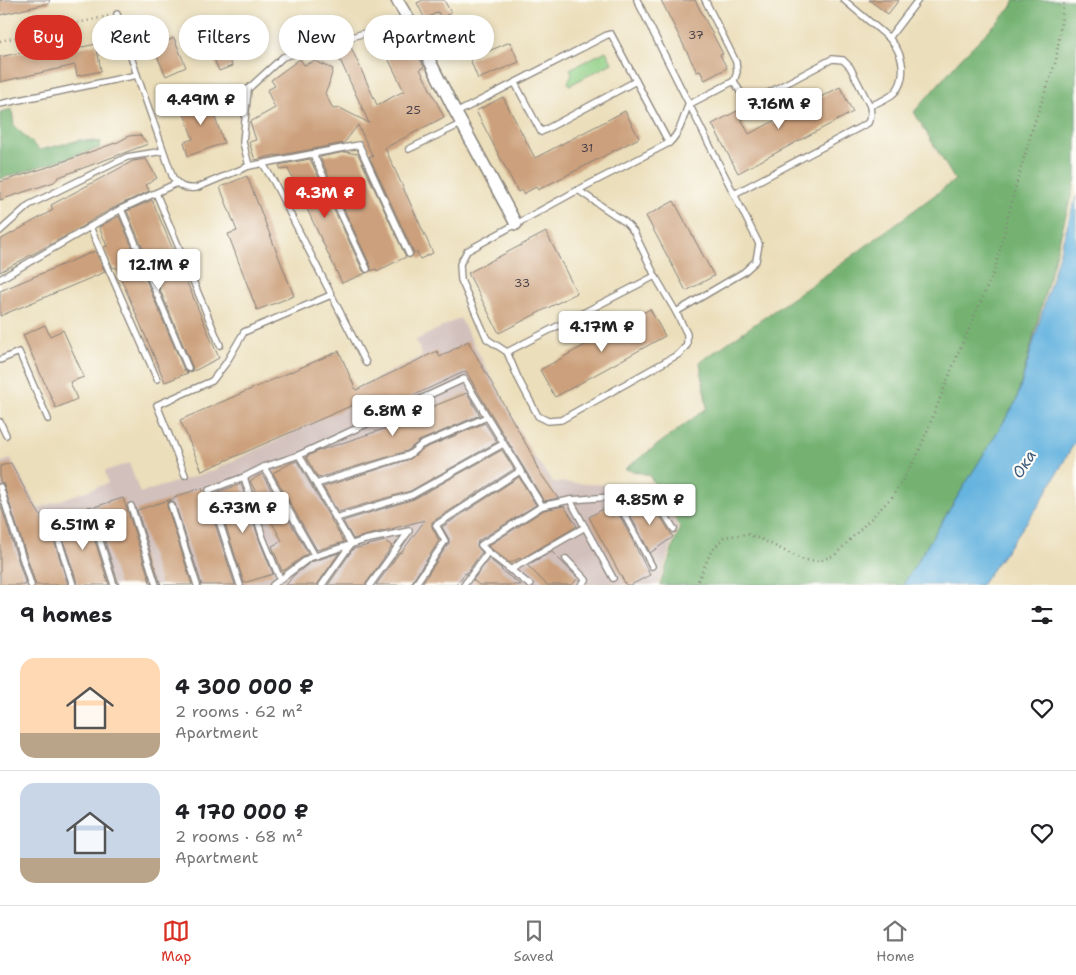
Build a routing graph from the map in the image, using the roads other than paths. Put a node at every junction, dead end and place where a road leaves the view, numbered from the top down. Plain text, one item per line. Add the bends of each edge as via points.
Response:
1 (397, 0) edge
2 (637, 0) edge
3 (705, 0) edge
4 (844, 0) edge
5 (918, 0) edge
6 (117, 14) road end
7 (406, 15) edge
8 (364, 33) edge
9 (889, 38) junction
10 (429, 60) edge
11 (137, 75) junction
12 (636, 80) junction
13 (734, 81) junction
14 (515, 83) junction
15 (0, 104) edge
16 (688, 105) junction
17 (870, 106) junction
18 (456, 112) junction
19 (463, 123) junction
20 (669, 144) junction
21 (410, 149) dead end
22 (163, 150) junction
23 (312, 154) junction
24 (262, 164) junction
25 (249, 166) junction
26 (177, 183) junction
27 (578, 190) junction
28 (156, 193) junction
29 (734, 194) junction
30 (121, 209) junction
31 (516, 224) junction
32 (90, 227) junction
33 (0, 231) edge
34 (409, 254) dead end
35 (367, 269) dead end
36 (655, 276) junction
37 (0, 279) edge
38 (331, 294) junction
39 (676, 312) junction
40 (220, 345) dead end
41 (507, 352) junction
42 (0, 360) edge
43 (366, 363) dead end
44 (188, 368) dead end
45 (156, 379) dead end
46 (487, 417) junction
47 (48, 419) dead end
48 (0, 422) edge
49 (6, 436) dead end
50 (504, 444) junction
51 (299, 455) junction
52 (264, 467) junction
53 (520, 471) junction
54 (184, 475) dead end
55 (244, 477) junction
56 (316, 484) junction
57 (0, 487) edge
58 (615, 497) junction
59 (570, 500) junction
60 (171, 505) dead end
61 (131, 506) dead end
62 (542, 506) junction
63 (90, 510) dead end
64 (336, 518) junction
65 (54, 526) dead end
66 (585, 527) junction
67 (674, 529) dead end
68 (351, 544) junction
69 (488, 552) junction
70 (315, 556) junction
71 (566, 559) dead end
72 (652, 566) dead end
73 (510, 570) junction
74 (613, 578) dead end
75 (280, 580) junction
76 (466, 584) edge
77 (31, 585) edge
78 (73, 585) edge
79 (114, 585) edge
80 (156, 585) edge
81 (196, 585) edge
82 (240, 585) edge
83 (273, 585) edge
84 (322, 585) edge
85 (370, 585) edge
86 (414, 585) edge
87 (530, 585) edge
88 (580, 585) edge

1 - 7 street
2 - 16 lane
3 - 13 lane via 736,62
4 - 9 lane
5 - 9 lane
6 - 11 lane
8 - 25 lane via 284,56 248,89 243,142
9 - 17 lane via 898,49 903,64 901,80 895,92
10 - 18 street
11 - 15 lane
11 - 22 lane
12 - 14 lane via 611,34
12 - 14 lane via 541,132
12 - 20 lane
13 - 16 lane
13 - 17 lane via 743,97 750,101 832,59 843,60
14 - 18 lane
16 - 20 lane via 680,128
16 - 29 lane
17 - 29 lane via 868,123
18 - 19 street
19 - 21 lane
19 - 31 street
20 - 27 lane
22 - 26 lane
22 - 33 lane via 127,157 29,205
23 - 24 lane
23 - 34 lane via 359,145
23 - 35 lane
24 - 25 lane
24 - 38 lane
25 - 26 lane via 196,188 188,189
26 - 28 lane
27 - 31 lane
27 - 36 lane via 625,222 634,232
28 - 30 lane
28 - 40 lane
29 - 39 lane via 759,244 756,261 744,272
30 - 32 lane
30 - 44 lane
31 - 41 lane via 467,252 460,264 461,280 487,339
32 - 37 lane
32 - 45 lane
36 - 39 lane
36 - 41 lane
38 - 43 lane
38 - 54 lane via 244,332 212,381 157,405
39 - 41 lane via 687,334 687,345 678,354 561,420 548,421 538,416
42 - 47 lane via 19,352
46 - 50 lane
46 - 51 lane via 464,380
46 - 56 lane via 421,445 410,455
48 - 49 lane
50 - 53 lane
50 - 64 lane via 412,495
51 - 52 lane
51 - 56 lane
52 - 55 lane
52 - 70 lane
53 - 62 lane
53 - 86 lane via 436,525 445,541
55 - 75 lane
55 - 82 lane via 209,490
56 - 64 lane
57 - 77 lane
58 - 59 lane
58 - 67 lane via 652,494
58 - 72 lane
59 - 62 lane
59 - 66 lane
60 - 81 lane
61 - 80 lane
62 - 69 lane via 481,545
63 - 79 lane
64 - 68 lane
65 - 78 lane
66 - 73 lane
66 - 74 lane
68 - 70 lane
68 - 84 lane
68 - 85 lane via 409,531
69 - 73 lane
69 - 76 lane
70 - 75 lane
71 - 88 lane via 586,580
73 - 87 lane
75 - 83 lane

